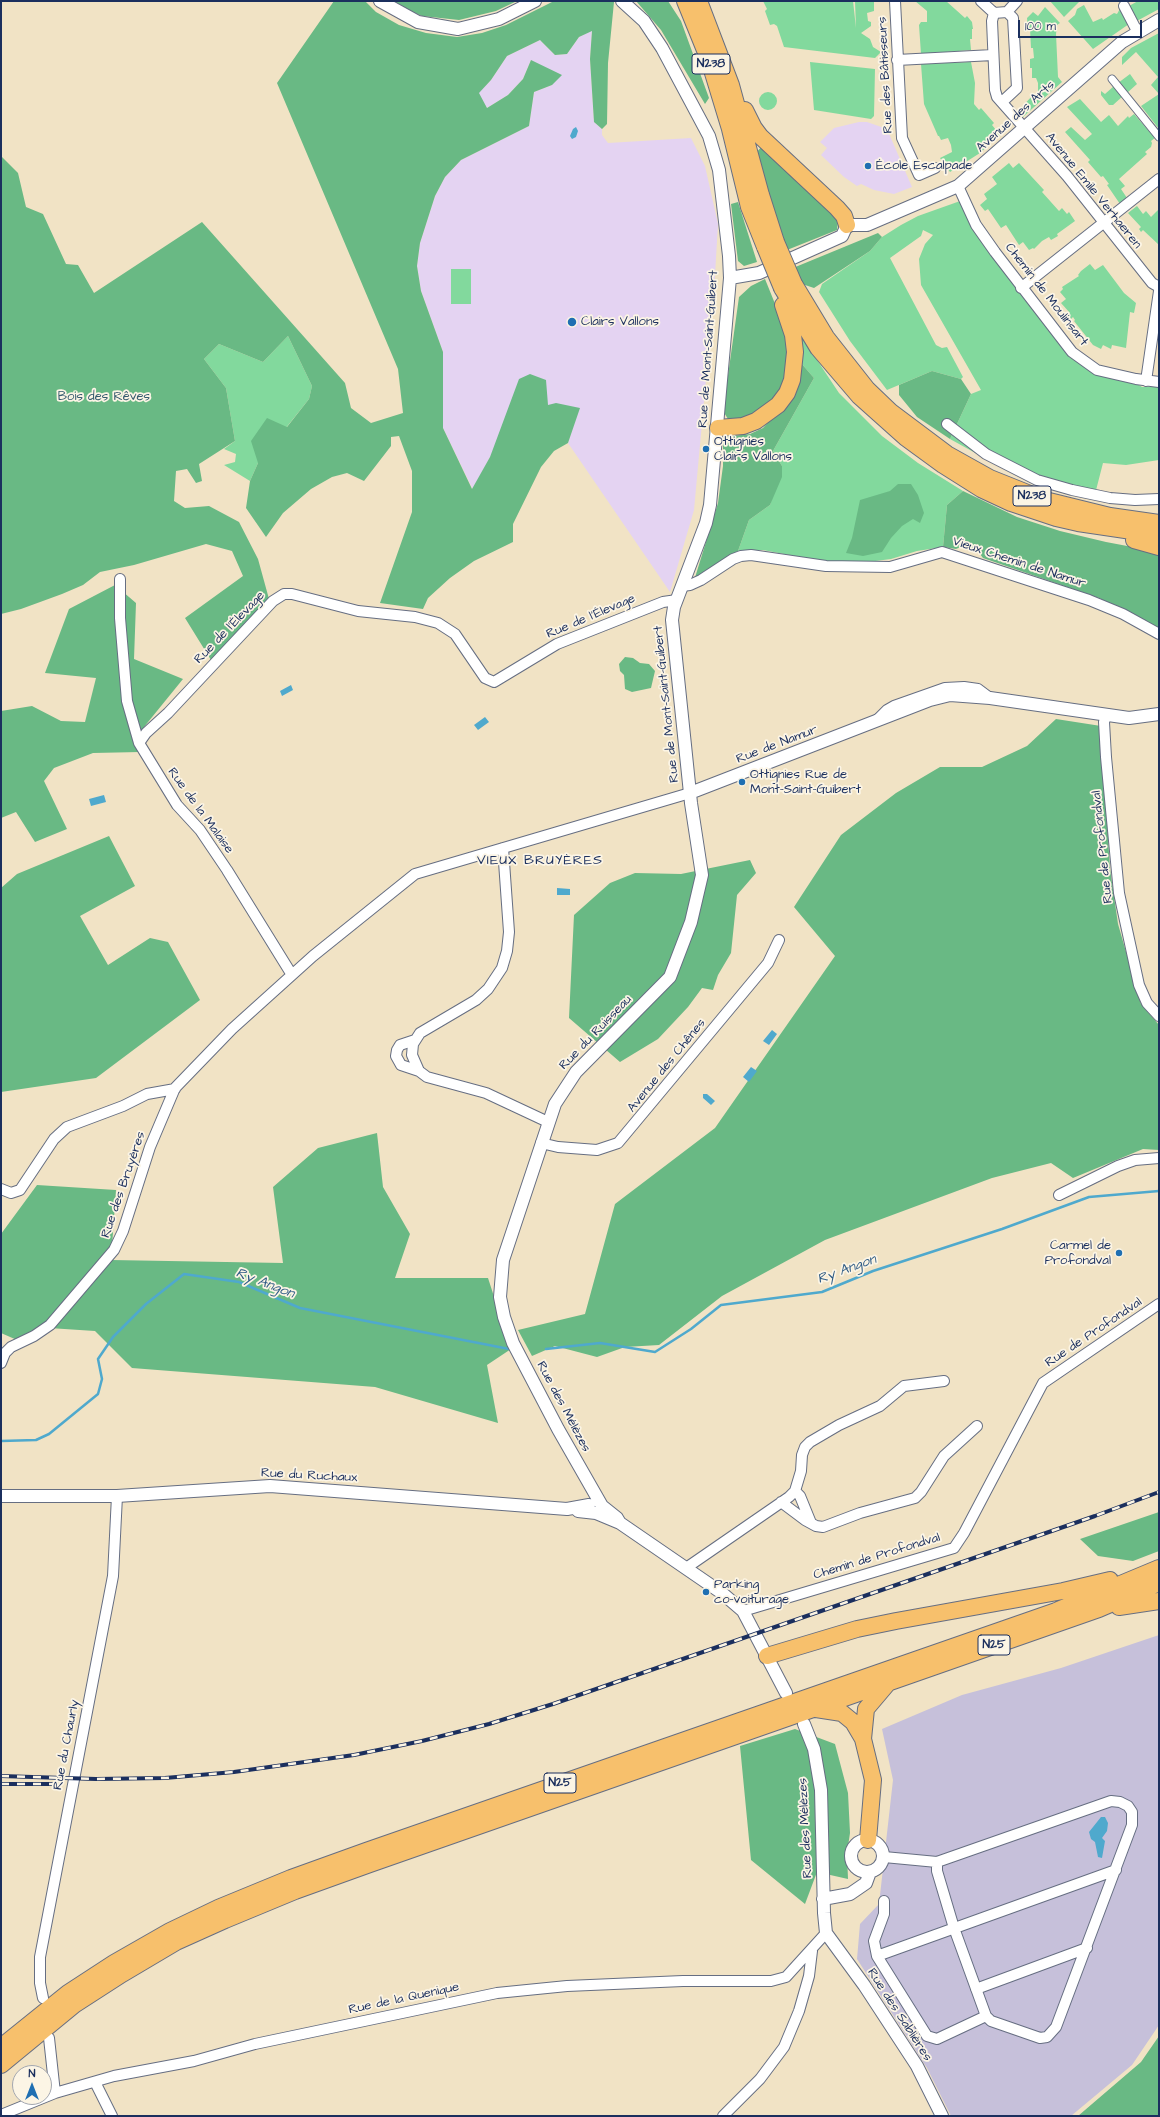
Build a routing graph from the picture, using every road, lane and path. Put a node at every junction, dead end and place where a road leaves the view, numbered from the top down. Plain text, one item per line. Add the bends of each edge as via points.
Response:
1 (380, 1) edge
2 (535, 1) edge
3 (622, 1) edge
4 (685, 1) edge
5 (699, 1) edge
6 (895, 1) edge
7 (981, 1) edge
8 (1017, 1) edge
9 (1124, 6) dead end
10 (1007, 12) junction
11 (994, 13) junction
12 (1159, 20) edge
13 (1137, 31) junction
14 (993, 55) junction
15 (898, 60) junction
16 (1112, 79) dead end
17 (731, 85) junction
18 (1002, 102) junction
19 (1024, 128) junction
20 (1159, 137) edge
21 (935, 168) dead end
22 (748, 178) junction
23 (1159, 179) edge
24 (958, 186) junction
25 (1104, 224) junction
26 (847, 226) junction
27 (730, 278) junction
28 (788, 286) junction
29 (1159, 287) edge
30 (1021, 288) junction
31 (1159, 291) edge
32 (1146, 381) junction
33 (1159, 382) edge
34 (946, 424) dead end
35 (718, 428) junction
36 (915, 439) junction
37 (1159, 499) edge
38 (1159, 522) edge
39 (1078, 523) junction
40 (1159, 535) edge
41 (1159, 546) edge
42 (120, 579) dead end
43 (682, 586) junction
44 (677, 600) junction
45 (1159, 634) edge
46 (1159, 714) edge
47 (1106, 716) junction
48 (139, 743) junction
49 (690, 793) junction
50 (503, 848) junction
51 (779, 940) dead end
52 (292, 975) junction
53 (1159, 1016) edge
54 (415, 1040) junction
55 (419, 1071) junction
56 (175, 1089) junction
57 (548, 1122) junction
58 (541, 1143) junction
59 (1159, 1158) edge
60 (1, 1188) edge
61 (1059, 1195) dead end
62 (1159, 1304) edge
63 (513, 1343) joint
64 (1, 1363) edge
65 (944, 1382) dead end
66 (1043, 1383) joint
67 (977, 1426) dead end
68 (795, 1491) junction
69 (1, 1496) edge
70 (117, 1496) junction
71 (781, 1502) junction
72 (594, 1507) junction
73 (811, 1523) junction
74 (686, 1568) junction
75 (1155, 1575) edge
76 (1159, 1601) edge
77 (1099, 1609) junction
78 (743, 1611) junction
79 (767, 1656) junction
80 (890, 1682) junction
81 (786, 1693) dead end
82 (812, 1709) junction
83 (804, 1724) dead end
84 (863, 1739) junction
85 (868, 1840) junction
86 (884, 1857) junction
87 (937, 1862) junction
88 (1116, 1870) junction
89 (865, 1871) junction
90 (823, 1899) junction
91 (884, 1900) dead end
92 (954, 1928) junction
93 (826, 1933) junction
94 (1087, 1948) junction
95 (812, 1951) junction
96 (877, 1956) junction
97 (976, 1989) junction
98 (43, 1998) dead end
99 (986, 2016) junction
100 (49, 2038) dead end
101 (1, 2047) edge
102 (1, 2065) edge
103 (95, 2082) junction
104 (55, 2093) junction
105 (1, 2115) edge
106 (112, 2116) edge
107 (724, 2116) edge
108 (942, 2116) edge

1 - 2 street via 418,22 458,28 499,19
3 - 27 street, Rue de Mont-Saint-Guibert via 644,21 662,48 709,136 719,170
4 - 22 highway, N238 via 707,53
5 - 17 highway, N238
6 - 15 street, Rue des Bâtisseurs
7 - 11 street
8 - 10 street
9 - 13 street
10 - 11 street
10 - 18 street via 1013,18 1016,88
11 - 14 street, Avenue Emile Verhaeren
12 - 13 street, Avenue des Arts
13 - 19 street, Avenue des Arts via 1101,66
14 - 15 street
14 - 18 street, Avenue Emile Verhaeren via 995,90
15 - 21 street, Rue des Bâtisseurs via 902,138 919,175
16 - 20 street
17 - 22 highway, N238
17 - 26 highway via 741,99 754,128 837,208 844,216
18 - 19 street, Avenue Emile Verhaeren
19 - 24 street, Avenue des Arts
19 - 25 street, Avenue Emile Verhaeren via 1067,176
22 - 28 highway, N238, bridge via 770,244
23 - 25 street
24 - 26 street, Avenue des Arts via 867,225
24 - 30 street, Chemin de Moulinsart via 976,224
25 - 29 street, Avenue Emile Verhaeren via 1152,283
25 - 30 street
26 - 27 street via 842,236 759,273
27 - 35 street, Rue de Mont-Saint-Guibert
28 - 35 highway via 781,300 793,335 795,352 792,380 786,393 778,404 756,422
28 - 36 highway, N238 via 797,315 834,369 859,396
30 - 32 street, Chemin de Moulinsart via 1082,361 1097,370
31 - 32 street
32 - 33 street, Chemin de Moulinsart
34 - 37 street via 986,454 1037,480 1110,498
35 - 43 street, Rue de Mont-Saint-Guibert via 706,523
36 - 38 highway, N238 via 990,478 1045,500 1110,516
36 - 39 highway, N238 via 981,489 1035,511
39 - 40 highway, N238
39 - 41 highway via 1094,532
42 - 48 street, Rue de la Malaise via 120,618 127,701
43 - 44 street, Rue de Mont-Saint-Guibert
43 - 45 street, Vieux Chemin de Namur via 701,580 741,556 751,555 826,566 890,567 942,552 1089,600 1123,614
44 - 48 street, Rue de l'Élevage via 663,602 557,644 494,682 485,678 455,634 438,623 415,616 358,611 284,594 273,601
44 - 49 street, Rue de Mont-Saint-Guibert via 672,620 673,635
46 - 47 street, Rue de Namur via 1129,718
47 - 49 street, Rue de Namur via 990,698 950,695 930,700
47 - 53 street, Rue de Profondval via 1106,757 1119,893 1140,985 1147,1003
48 - 52 street, Rue de la Malaise via 177,805 200,830 227,870
49 - 50 street
49 - 57 street, Rue du Ruisseau via 702,875 691,922 670,977 576,1072 563,1090
50 - 52 street via 412,876
50 - 54 street via 509,932 502,968 495,981 483,994 425,1029
51 - 58 street, Avenue des Chênes via 768,963 618,1143 598,1150
52 - 56 street via 232,1029
54 - 55 street via 412,1055
54 - 55 street via 400,1045 396,1056 401,1065
55 - 57 street via 433,1080 486,1093
56 - 60 street via 146,1094 124,1106 67,1127 54,1139 24,1187 12,1193
56 - 64 street, Rue des Bruyères via 150,1147 114,1250 50,1325 11,1347
57 - 58 street, Rue du Ruisseau
58 - 63 street, Rue du Ruisseau via 501,1271 501,1306
59 - 61 street via 1135,1160 1118,1166
62 - 66 street, Rue de Profondval
63 - 72 street, Rue des Mélèzes via 588,1484
65 - 68 street via 904,1386 880,1406 810,1442 802,1455 801,1471
66 - 78 street, Chemin de Profondval via 964,1534 954,1548
67 - 73 street via 944,1456 915,1498 860,1513 823,1527
68 - 71 street
68 - 73 street via 800,1496
69 - 70 street, Rue du Ruchaux
70 - 72 street, Rue du Ruchaux via 270,1486 567,1509
70 - 98 street, Rue du Chaurly via 113,1576 43,1937 40,1983
71 - 73 street
71 - 74 street
72 - 74 street, Rue des Mélèzes via 617,1518 620,1523
74 - 78 street, Rue des Mélèzes
75 - 77 highway, N25
75 - 79 highway via 1125,1576 1062,1591 857,1629
75 - 101 highway, N25 via 291,1878 170,1931 114,1962 68,1993
76 - 77 highway
77 - 80 highway, N25
78 - 79 street, Rue des Mélèzes
79 - 81 street, Rue des Mélèzes
80 - 82 highway, N25
80 - 84 highway via 866,1709
82 - 84 highway via 842,1713 853,1722
82 - 102 highway, N25 via 370,1864 225,1920 176,1942 116,1977 74,2005
83 - 90 street, Rue des Mélèzes via 814,1749 821,1790
84 - 85 highway via 873,1780
85 - 86 street via 881,1847
85 - 89 street via 858,1843 852,1851 852,1862
86 - 87 street
86 - 89 street via 877,1869
87 - 88 street via 1111,1801 1128,1806 1134,1820
87 - 92 street via 937,1871
88 - 92 street
88 - 94 street
89 - 90 street via 858,1888 850,1894
90 - 93 street, Rue des Mélèzes
91 - 96 street via 884,1914 874,1941
92 - 96 street
92 - 97 street
93 - 95 street, Rue de la Quenique
93 - 108 street, Rue des Sablières via 917,2066
94 - 97 street
94 - 99 street via 1056,2027 1047,2037 1040,2038 991,2021
95 - 103 street, Rue de la Quenique via 786,1977 771,1981 683,1981 566,1986 497,1993 255,2044 194,2061
95 - 107 street via 809,1976 799,2011 784,2047 760,2079
96 - 99 street via 927,2036 937,2039
97 - 99 street
100 - 104 street
103 - 104 street, Rue de la Quenique
103 - 106 street
104 - 105 street, Rue de la Quenique

